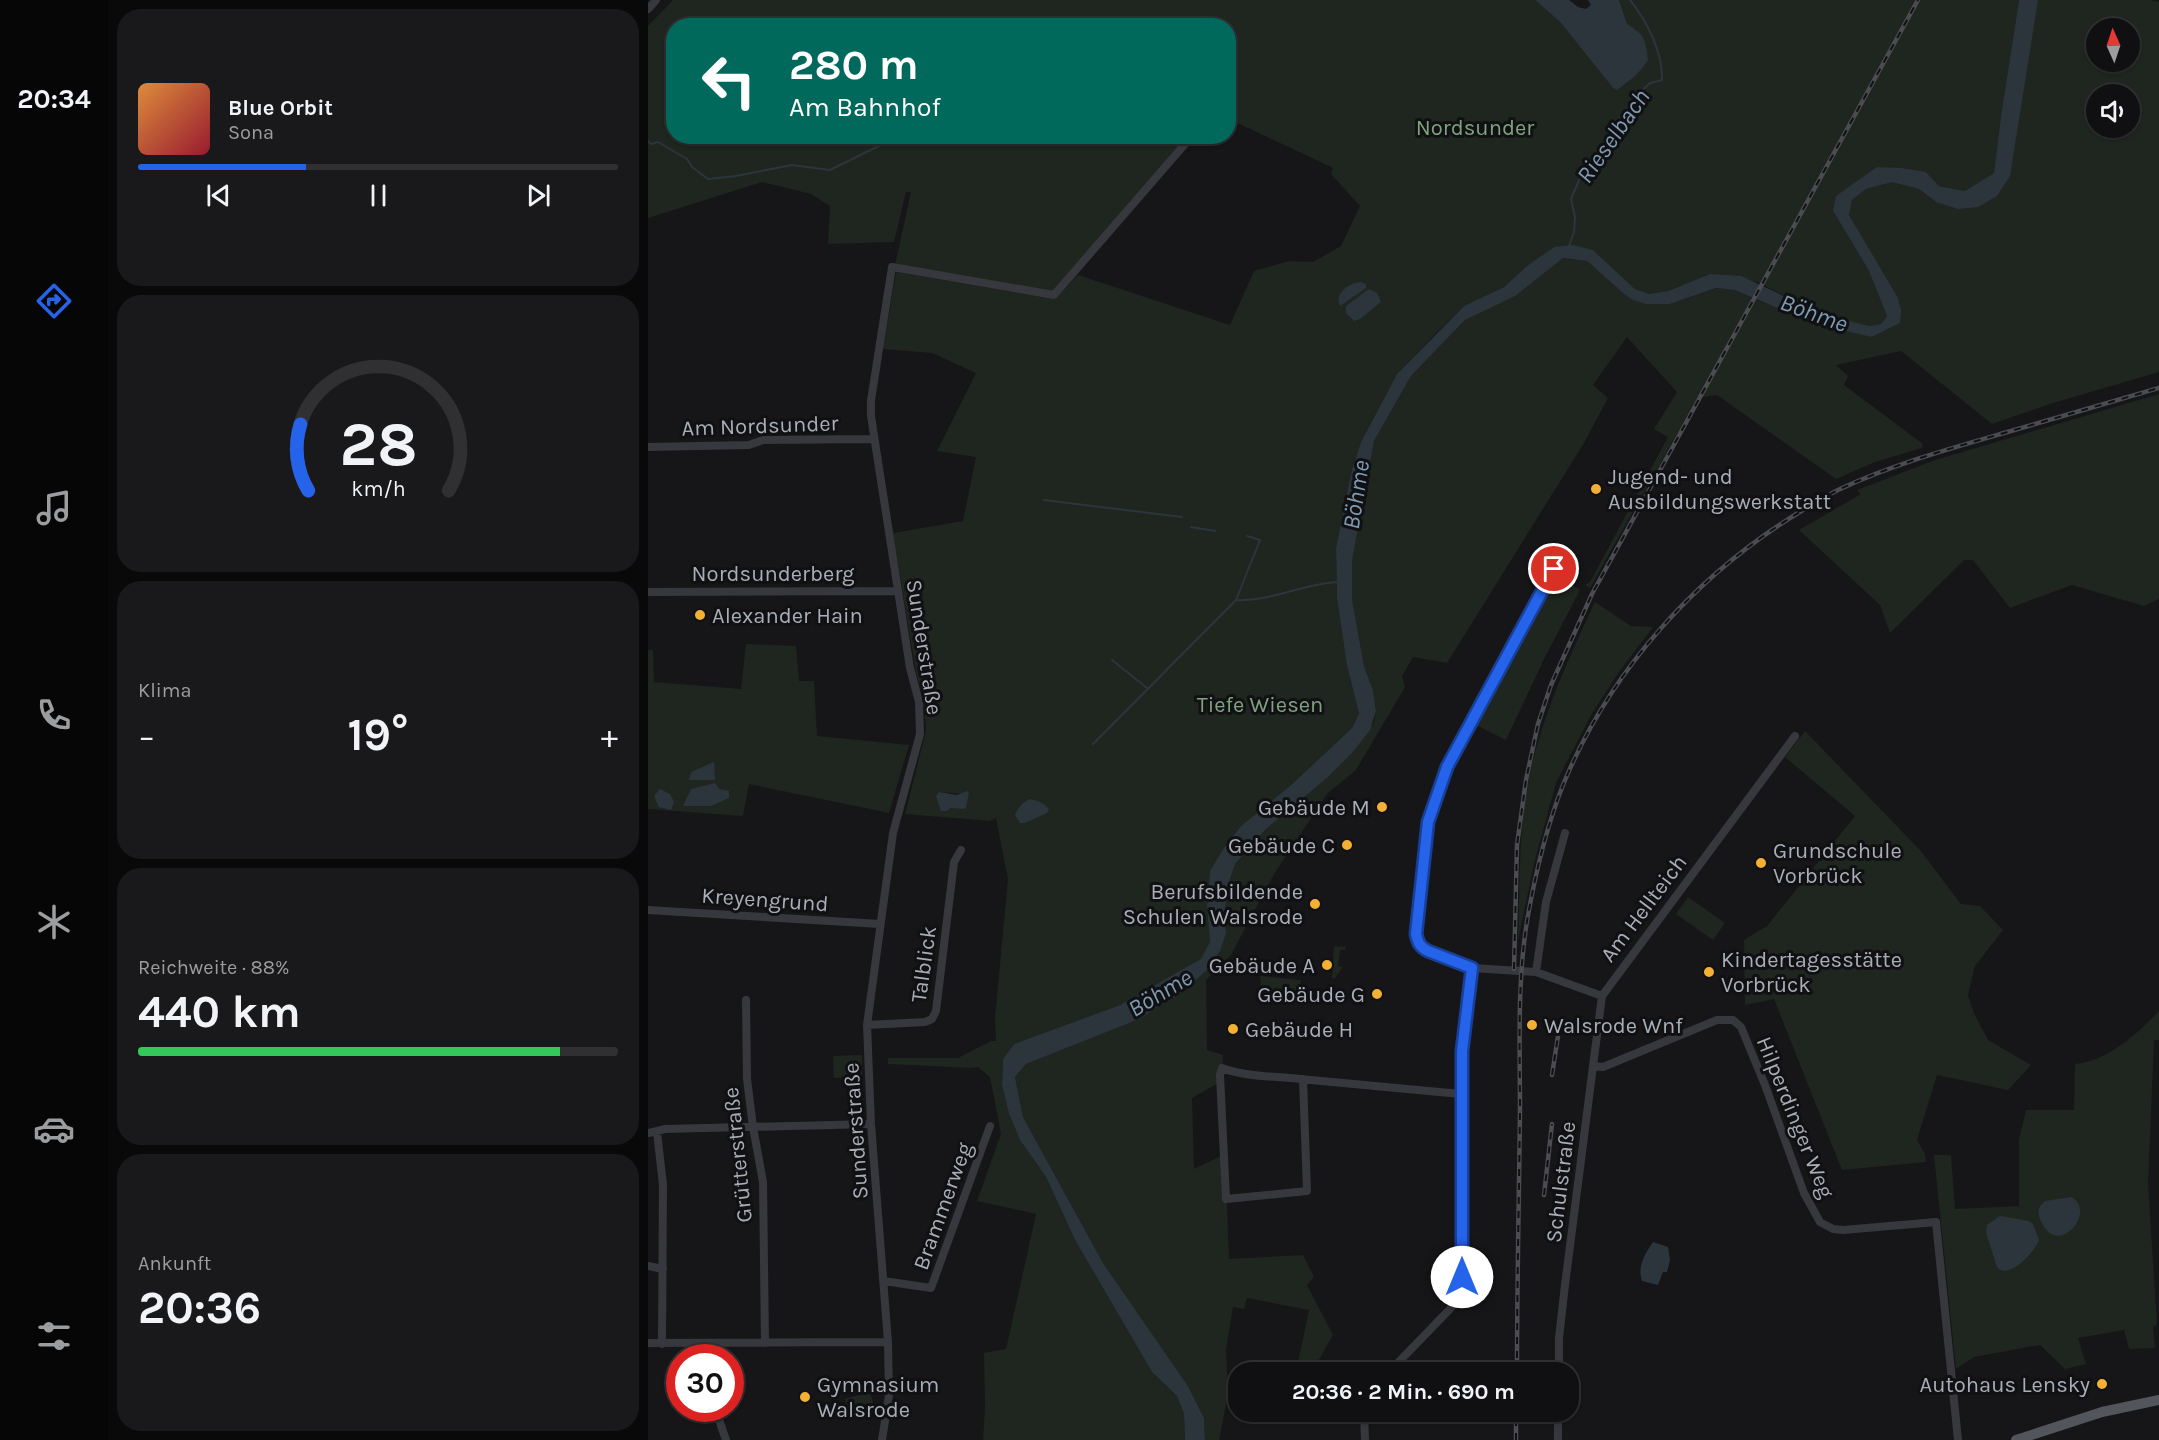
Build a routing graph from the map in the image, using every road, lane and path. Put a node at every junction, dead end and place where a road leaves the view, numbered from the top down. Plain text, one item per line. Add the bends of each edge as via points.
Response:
1 (656, 0) edge
2 (648, 9) edge
3 (1185, 144) edge
4 (873, 439) junction
5 (648, 447) edge
6 (1554, 569) dead end
7 (897, 591) junction
8 (648, 592) edge
9 (1795, 736) dead end
10 (1565, 833) dead end
11 (961, 850) dead end
12 (648, 910) edge
13 (880, 924) junction
14 (1472, 968) junction
15 (1536, 972) junction
16 (1602, 996) junction
17 (746, 1000) dead end
18 (867, 1025) junction
19 (1594, 1066) junction
20 (1303, 1079) junction
21 (1461, 1094) junction
22 (871, 1124) junction
23 (990, 1126) dead end
24 (753, 1127) junction
25 (652, 1132) edge
26 (648, 1266) edge
27 (663, 1269) junction
28 (884, 1281) junction
29 (888, 1341) junction
30 (648, 1343) edge
31 (765, 1343) junction
32 (663, 1344) joint
33 (696, 1344) edge
34 (1399, 1362) edge
35 (1559, 1362) edge
36 (2159, 1400) edge
37 (720, 1422) edge
38 (1364, 1422) edge
39 (1558, 1422) edge
40 (726, 1440) edge
41 (882, 1440) edge
42 (1365, 1440) edge
43 (1558, 1440) edge
44 (1958, 1440) edge
45 (2016, 1440) edge

1 - 2 street
3 - 4 street, Sunderstraße via 1054,295 892,267 871,400
4 - 5 street, Am Nordsunder
4 - 7 street, Sunderstraße
6 - 14 street, Am Hellteich via 1457,745 1428,822 1418,942 1428,951
7 - 8 street, Nordsunderberg
7 - 13 street, Sunderstraße via 919,702 920,726 893,833
9 - 16 street, Am Hellteich
10 - 15 street via 1546,902
11 - 18 street, Talblick via 954,862 932,1019
12 - 13 street, Kreyengrund
13 - 18 street, Sunderstraße
14 - 15 street, Am Hellteich
14 - 21 street
15 - 16 street, Am Hellteich
16 - 19 street, Schulstraße
17 - 24 street, Grütterstraße via 747,1079
18 - 22 street, Sunderstraße
19 - 35 street, Schulstraße via 1565,1285
19 - 44 street, Hilperdinger Weg via 1603,1067 1717,1020 1733,1020 1745,1036 1799,1181 1820,1222 1843,1230 1936,1222
20 - 20 street via 1222,1068 1226,1199 1307,1191
20 - 21 street
21 - 34 street via 1459,1295
22 - 24 street
22 - 28 street, Sunderstraße
23 - 28 street, Brammerweg via 931,1288
24 - 25 street
24 - 31 street, Grütterstraße via 763,1182
25 - 27 street via 663,1185
26 - 27 street
27 - 32 street
28 - 29 street, Sunderstraße
29 - 31 street
29 - 41 street, Sunderstraße via 889,1395
30 - 32 street
31 - 33 street
36 - 45 main road via 2102,1412
37 - 40 street
38 - 42 street
39 - 43 street

